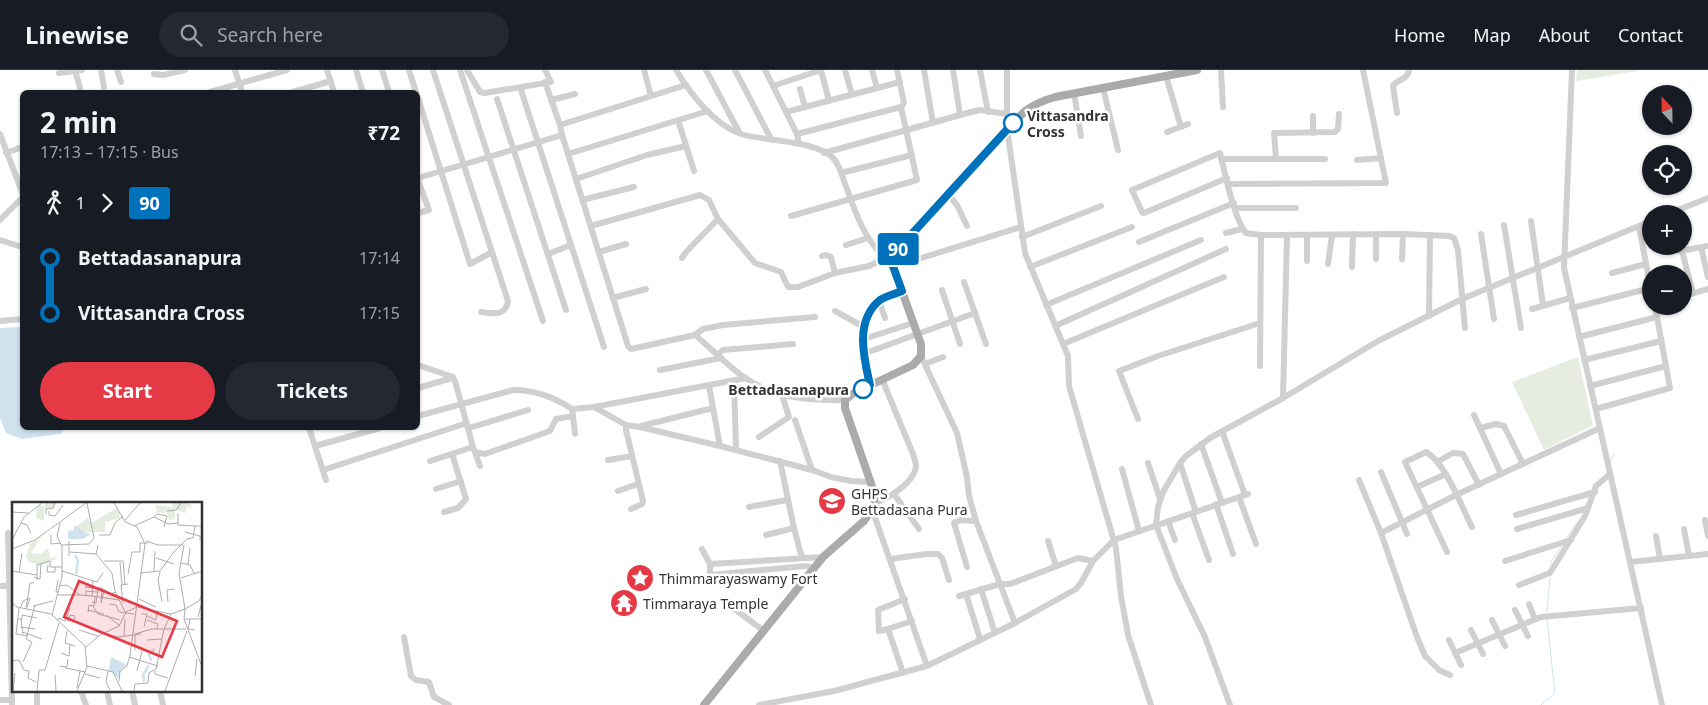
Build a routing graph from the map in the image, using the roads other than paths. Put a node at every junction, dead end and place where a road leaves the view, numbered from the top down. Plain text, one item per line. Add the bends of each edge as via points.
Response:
1 (77, 70) edge
2 (100, 70) edge
3 (117, 70) edge
4 (185, 70) edge
5 (235, 70) edge
6 (287, 70) edge
7 (327, 70) edge
8 (356, 70) edge
9 (382, 70) edge
10 (409, 70) edge
11 (433, 70) edge
12 (460, 70) edge
13 (467, 70) edge
14 (545, 70) edge
15 (644, 70) edge
16 (676, 70) edge
17 (706, 70) edge
18 (735, 70) edge
19 (765, 70) edge
20 (821, 70) edge
21 (845, 70) edge
22 (872, 70) edge
23 (898, 70) edge
24 (924, 70) edge
25 (953, 70) edge
26 (980, 70) edge
27 (1008, 70) edge
28 (1197, 70) edge
29 (1221, 70) edge
30 (1363, 70) edge
31 (1409, 70) edge
32 (1572, 70) edge
33 (59, 73) dead end
34 (154, 74) dead end
35 (1166, 76) junction
36 (331, 81) junction
37 (120, 82) dead end
38 (545, 82) junction
39 (900, 82) junction
40 (239, 84) junction
41 (686, 85) junction
42 (773, 86) junction
43 (104, 87) dead end
44 (80, 88) dead end
45 (877, 88) junction
46 (1103, 88) junction
47 (800, 89) dead end
48 (217, 90) edge
49 (241, 90) edge
50 (300, 90) edge
51 (333, 90) edge
52 (362, 90) edge
53 (388, 90) edge
54 (415, 90) edge
55 (521, 90) dead end
56 (575, 94) dead end
57 (1074, 94) junction
58 (852, 95) junction
59 (652, 96) junction
60 (497, 99) dead end
61 (551, 100) junction
62 (829, 101) junction
63 (420, 105) edge
64 (805, 107) junction
65 (901, 107) junction
66 (1223, 107) dead end
67 (708, 111) junction
68 (786, 112) junction
69 (988, 112) junction
70 (1397, 113) dead end
71 (1007, 114) junction
72 (1339, 114) dead end
73 (960, 115) junction
74 (1313, 116) dead end
75 (678, 120) junction
76 (933, 123) junction
77 (560, 125) junction
78 (1007, 129) junction
79 (907, 130) junction
80 (1167, 132) dead end
81 (739, 133) junction
82 (1313, 133) junction
83 (0, 134) edge
84 (797, 134) junction
85 (562, 135) junction
86 (1081, 136) dead end
87 (771, 139) junction
88 (539, 143) junction
89 (799, 144) junction
90 (686, 146) junction
91 (20, 148) edge
92 (514, 150) junction
93 (1118, 150) dead end
94 (6, 153) junction
95 (824, 153) junction
96 (568, 154) junction
97 (912, 155) junction
98 (489, 158) junction
99 (1381, 158) junction
100 (1221, 159) junction
101 (1276, 159) junction
102 (1325, 159) dead end
103 (1357, 160) dead end
104 (464, 165) junction
105 (694, 170) dead end
106 (440, 172) junction
107 (841, 173) junction
108 (420, 178) edge
109 (576, 179) junction
110 (1228, 181) junction
111 (420, 185) edge
112 (20, 187) edge
113 (634, 187) dead end
114 (948, 194) junction
115 (1708, 198) edge
116 (20, 200) edge
117 (582, 200) junction
118 (851, 200) junction
119 (1690, 205) edge
120 (1102, 206) dead end
121 (1234, 206) junction
122 (1296, 208) dead end
123 (420, 212) edge
124 (1, 216) edge
125 (791, 216) dead end
126 (718, 219) junction
127 (1531, 221) dead end
128 (1504, 225) dead end
129 (591, 226) junction
130 (967, 226) dead end
131 (1642, 226) edge
132 (1021, 227) junction
133 (1132, 227) dead end
134 (1639, 227) junction
135 (1242, 229) junction
136 (1226, 233) dead end
137 (1353, 234) junction
138 (1376, 234) junction
139 (1403, 234) junction
140 (1481, 234) dead end
141 (1261, 235) junction
142 (1287, 235) junction
143 (1307, 235) junction
144 (1332, 235) junction
145 (1430, 235) junction
146 (1022, 237) junction
147 (868, 238) junction
148 (0, 240) edge
149 (1201, 240) dead end
150 (1139, 242) dead end
151 (626, 244) dead end
152 (572, 245) junction
153 (846, 245) dead end
154 (20, 246) edge
155 (1708, 246) edge
156 (1700, 248) junction
157 (1226, 249) dead end
158 (1692, 249) edge
159 (492, 252) junction
160 (599, 252) junction
161 (548, 254) junction
162 (1683, 255) edge
163 (822, 256) dead end
164 (682, 258) dead end
165 (888, 258) junction
166 (1376, 258) dead end
167 (1565, 258) junction
168 (1402, 259) dead end
169 (1307, 261) dead end
170 (1328, 264) dead end
171 (1646, 264) joint
172 (1030, 267) junction
173 (1352, 267) dead end
174 (1537, 269) junction
175 (835, 273) junction
176 (1612, 273) dead end
177 (1224, 277) dead end
178 (1708, 277) edge
179 (1513, 279) junction
180 (964, 282) dead end
181 (1489, 288) junction
182 (646, 289) dead end
183 (1708, 289) edge
184 (942, 290) dead end
185 (902, 291) junction
186 (1642, 291) edge
187 (1693, 293) joint
188 (613, 298) junction
189 (1570, 298) junction
190 (1462, 299) junction
191 (879, 301) junction
192 (1046, 305) junction
193 (1543, 305) junction
194 (1572, 308) junction
195 (1532, 309) dead end
196 (566, 310) dead end
197 (835, 311) dead end
198 (481, 312) dead end
199 (975, 313) junction
200 (1429, 316) junction
201 (815, 317) dead end
202 (1657, 317) joint
203 (885, 318) dead end
204 (1494, 319) dead end
205 (20, 320) edge
206 (543, 321) dead end
207 (952, 321) junction
208 (0, 322) edge
209 (913, 323) junction
210 (1260, 323) junction
211 (1055, 326) junction
212 (864, 327) junction
213 (1465, 328) dead end
214 (1521, 328) dead end
215 (917, 334) junction
216 (695, 335) junction
217 (1579, 337) junction
218 (864, 339) junction
219 (1661, 341) junction
220 (793, 344) dead end
221 (960, 344) dead end
222 (986, 344) dead end
223 (1063, 344) junction
224 (604, 347) dead end
225 (863, 354) junction
226 (719, 356) junction
227 (921, 356) junction
228 (943, 357) dead end
229 (1584, 360) junction
230 (925, 364) junction
231 (420, 366) edge
232 (1260, 366) dead end
233 (1666, 366) junction
234 (660, 370) dead end
235 (453, 377) junction
236 (746, 378) junction
237 (882, 379) junction
238 (734, 380) junction
239 (870, 385) junction
240 (709, 386) junction
241 (1590, 386) junction
242 (420, 387) edge
243 (782, 395) junction
244 (1283, 398) junction
245 (846, 400) junction
246 (462, 404) junction
247 (594, 407) junction
248 (713, 408) junction
249 (1596, 409) junction
250 (528, 410) dead end
251 (572, 412) junction
252 (420, 415) edge
253 (1474, 415) dead end
254 (1138, 419) dead end
255 (794, 420) dead end
256 (468, 425) junction
257 (626, 425) junction
258 (640, 427) junction
259 (1480, 428) junction
260 (1600, 428) junction
261 (310, 430) edge
262 (373, 430) edge
263 (1222, 431) junction
264 (575, 434) dead end
265 (759, 437) dead end
266 (1201, 444) junction
267 (315, 446) junction
268 (720, 446) junction
269 (474, 450) junction
270 (736, 450) junction
271 (452, 454) junction
272 (632, 456) junction
273 (608, 460) dead end
274 (430, 461) dead end
275 (780, 461) junction
276 (1148, 462) dead end
277 (1437, 462) junction
278 (1180, 463) junction
279 (1523, 464) junction
280 (480, 466) dead end
281 (1122, 469) dead end
282 (323, 470) junction
283 (812, 470) junction
284 (1381, 472) dead end
285 (1446, 474) junction
286 (1501, 474) junction
287 (1610, 474) junction
288 (326, 480) dead end
289 (1359, 480) dead end
290 (461, 481) junction
291 (870, 482) junction
292 (638, 484) junction
293 (1479, 484) junction
294 (1417, 487) junction
295 (436, 488) dead end
296 (618, 490) dead end
297 (1594, 493) junction
298 (894, 494) junction
299 (1244, 495) junction
300 (1456, 495) junction
301 (787, 500) junction
302 (1160, 500) junction
303 (1219, 504) junction
304 (873, 506) junction
305 (749, 507) dead end
306 (631, 509) dead end
307 (1586, 509) junction
308 (1428, 510) junction
309 (444, 512) dead end
310 (1194, 512) junction
311 (1516, 515) dead end
312 (1706, 520) dead end
313 (976, 521) junction
314 (1168, 522) junction
315 (1402, 523) junction
316 (1156, 526) junction
317 (1472, 527) dead end
318 (794, 528) junction
319 (1684, 528) dead end
320 (919, 529) dead end
321 (1517, 529) dead end
322 (1139, 531) junction
323 (1381, 532) junction
324 (8, 533) dead end
325 (1407, 534) dead end
326 (766, 535) dead end
327 (1656, 536) dead end
328 (1708, 536) edge
329 (1114, 540) junction
330 (1175, 540) dead end
331 (1571, 540) junction
332 (1048, 541) dead end
333 (1256, 544) dead end
334 (702, 549) dead end
335 (1447, 552) dead end
336 (1233, 554) dead end
337 (1708, 554) edge
338 (1689, 556) junction
339 (823, 557) junction
340 (803, 558) junction
341 (891, 559) junction
342 (1660, 559) junction
343 (1209, 560) dead end
344 (1093, 561) junction
345 (1505, 561) dead end
346 (1630, 562) junction
347 (710, 564) junction
348 (1056, 566) junction
349 (967, 567) dead end
350 (815, 568) junction
351 (949, 580) dead end
352 (1000, 584) junction
353 (1519, 585) dead end
354 (0, 586) edge
355 (11, 586) edge
356 (981, 589) junction
357 (904, 599) junction
358 (724, 601) dead end
359 (1529, 604) dead end
360 (1641, 608) junction
361 (1515, 610) dead end
362 (1535, 618) junction
363 (1492, 620) dead end
364 (912, 621) junction
365 (1015, 623) junction
366 (1522, 624) junction
367 (888, 629) junction
368 (1471, 630) dead end
369 (764, 631) junction
370 (995, 633) junction
371 (1499, 634) junction
372 (1528, 636) dead end
373 (404, 637) dead end
374 (980, 639) junction
375 (1449, 640) dead end
376 (1477, 643) junction
377 (1506, 646) dead end
378 (1455, 653) junction
379 (1483, 654) dead end
380 (1462, 665) dead end
381 (927, 666) junction
382 (903, 673) junction
383 (1450, 675) dead end
384 (38, 692) edge
385 (81, 692) edge
386 (107, 692) edge
387 (132, 692) edge
388 (160, 692) edge
389 (0, 700) edge
390 (12, 703) edge
391 (37, 705) edge
392 (86, 705) edge
393 (110, 705) edge
394 (135, 705) edge
395 (162, 705) edge
396 (449, 705) edge
397 (704, 705) edge
398 (759, 705) edge
399 (1151, 705) edge
400 (1230, 705) edge
401 (1662, 705) edge

1 - 33 street
1 - 44 street
2 - 43 street
3 - 37 street
4 - 34 street
5 - 40 street
6 - 40 street
7 - 36 street
8 - 52 street
9 - 53 street
10 - 54 street
11 - 104 street
12 - 98 street
13 - 38 street via 480,92 485,93
14 - 38 street via 550,82
15 - 59 street
16 - 41 street
17 - 81 street
18 - 87 street
19 - 42 street
20 - 42 street
20 - 62 street
21 - 58 street
22 - 45 street
23 - 39 street
24 - 76 street
25 - 73 street
26 - 69 street
27 - 71 street
28 - 35 main road
29 - 66 street
30 - 99 street
31 - 70 street via 1393,86
32 - 167 street
35 - 46 main road
35 - 80 street via 1184,126
36 - 50 street
36 - 51 street
38 - 61 street
39 - 45 street
39 - 65 street via 904,103
40 - 48 street
40 - 49 street
41 - 59 street
41 - 67 street
42 - 68 street
45 - 58 street
46 - 57 main road
46 - 93 street
47 - 64 street
55 - 88 street
56 - 61 street
57 - 78 main road via 1038,102
57 - 86 street
58 - 62 street
59 - 77 street
60 - 92 street
61 - 77 street
62 - 64 street
63 - 106 street
64 - 68 street
65 - 79 street
65 - 84 street
67 - 75 street
67 - 81 street
68 - 84 street
69 - 71 street
69 - 73 street via 980,110
71 - 78 street
72 - 82 street via 1335,132
73 - 76 street
74 - 82 street
75 - 90 street
75 - 96 street
76 - 79 street
77 - 85 street
78 - 114 main road
78 - 132 street
79 - 95 street
79 - 97 street
81 - 87 street
82 - 101 street via 1274,133
83 - 94 street
84 - 89 street
85 - 88 street
85 - 96 street
87 - 89 street
88 - 92 street
88 - 152 street
89 - 95 street
90 - 105 street
90 - 109 street
91 - 94 street
92 - 98 street
92 - 161 street
94 - 112 street
95 - 107 street via 830,155
96 - 109 street
97 - 107 street
97 - 118 street via 917,180
98 - 104 street
98 - 206 street
99 - 103 street
99 - 110 street via 1386,183
100 - 101 street
100 - 110 street
100 - 110 street via 1220,154 1132,190 1144,213
101 - 102 street
104 - 106 street
104 - 159 street
106 - 108 street
106 - 159 street via 470,264
107 - 118 street
109 - 117 street
110 - 121 street
111 - 123 street via 429,210
113 - 117 street
114 - 130 street
114 - 165 main road
115 - 119 street
116 - 124 street
117 - 129 street
118 - 125 street
118 - 147 street
120 - 146 street
121 - 122 street
121 - 135 street
121 - 150 street
126 - 129 street via 709,200 700,195
126 - 164 street
126 - 175 street via 755,263 781,272 788,287 809,284
127 - 174 street
128 - 179 street
129 - 160 street
131 - 134 street
132 - 146 street
132 - 165 street via 915,260 903,262
133 - 172 street
134 - 167 street
134 - 171 street
135 - 136 street
135 - 141 street via 1246,233
137 - 138 street
137 - 144 street
137 - 173 street
138 - 139 street
138 - 166 street
139 - 145 street
139 - 168 street
140 - 181 street
141 - 142 street
141 - 210 street
142 - 143 street
142 - 244 street
143 - 144 street
143 - 169 street
144 - 170 street
145 - 190 street via 1454,238
145 - 200 street
146 - 172 street
147 - 153 street
147 - 165 street via 876,250
148 - 154 street
149 - 192 street
151 - 160 street
152 - 161 street
152 - 224 street
155 - 156 street
156 - 158 street
156 - 178 street
157 - 211 street
159 - 198 street via 508,301 507,308 495,314
160 - 188 street
161 - 196 street
162 - 187 street
163 - 175 street via 831,257
165 - 175 street via 869,266
165 - 185 main road
167 - 174 street
167 - 189 street
171 - 176 street
172 - 192 street
174 - 179 street
174 - 193 street
177 - 223 street
179 - 181 street
179 - 214 street
180 - 199 street
181 - 190 street
181 - 204 street
182 - 188 street
183 - 187 street
184 - 207 street
185 - 191 street
185 - 209 main road
186 - 194 street
188 - 216 street via 631,349
189 - 193 street
189 - 194 street
190 - 200 street
190 - 213 street
191 - 203 street
191 - 212 street via 870,311
192 - 211 street
193 - 195 street
194 - 217 street
197 - 212 street
199 - 207 street
199 - 222 street
200 - 244 street via 1350,356
201 - 216 street via 723,325 703,328
202 - 217 street
202 - 219 street
205 - 208 street
207 - 215 street
207 - 221 street
209 - 215 main road
209 - 218 street
210 - 232 street
210 - 254 street via 1120,371
211 - 223 street
212 - 218 street
215 - 225 street
215 - 227 main road
216 - 226 street
217 - 229 street
218 - 225 street
219 - 229 street
219 - 233 street
220 - 226 street via 724,350
223 - 329 street via 1068,356 1069,386
225 - 239 street
226 - 234 street
226 - 236 street
227 - 230 street
227 - 237 main road via 912,365
228 - 230 street
229 - 241 street
230 - 313 street via 958,433
231 - 235 street
233 - 241 street
233 - 249 street via 1670,388
235 - 242 street
235 - 246 street
236 - 238 street
236 - 243 street
237 - 239 main road
237 - 298 street via 916,466 913,474
238 - 240 street
238 - 270 street
239 - 245 main road
240 - 247 street
240 - 248 street
241 - 249 street
243 - 245 street
243 - 265 street via 789,417
244 - 263 street
245 - 291 main road via 845,408
246 - 251 street via 513,390 526,390 557,399
246 - 252 street
246 - 256 street
247 - 251 street
247 - 257 street
248 - 258 street
248 - 268 street
249 - 260 street
250 - 256 street
251 - 264 street
251 - 269 street via 556,420 550,431 485,454
253 - 259 street
255 - 283 street
256 - 269 street
256 - 282 street
257 - 258 street
257 - 272 street
258 - 268 street
259 - 279 street via 1496,424 1504,426
259 - 286 street
260 - 279 street
260 - 287 street
261 - 267 street
262 - 267 street
263 - 266 street
263 - 299 street
266 - 278 street
266 - 303 street
267 - 282 street
268 - 270 street
269 - 271 street
269 - 280 street
270 - 275 street
271 - 274 street
271 - 290 street
272 - 273 street
272 - 292 street
275 - 283 street
275 - 301 street
276 - 302 street
277 - 285 street
277 - 293 street via 1452,453 1463,454
277 - 294 street via 1426,452 1405,462
278 - 302 street
278 - 310 street
279 - 286 street
281 - 322 street
282 - 288 street
283 - 291 street via 852,482
284 - 315 street
285 - 294 street
285 - 300 street
286 - 293 street
287 - 297 street via 1599,483
287 - 346 street
289 - 323 street
290 - 295 street
290 - 309 street via 466,499 458,508
291 - 304 main road via 874,492
292 - 296 street
292 - 306 street via 643,501
293 - 300 street
294 - 308 street
297 - 307 street
297 - 311 street
298 - 304 street
298 - 320 street
299 - 303 street
299 - 333 street
300 - 308 street
300 - 317 street
301 - 305 street
301 - 318 street
302 - 316 street
303 - 310 street
303 - 336 street
304 - 339 main road via 864,521
304 - 341 street
307 - 321 street
307 - 331 street
308 - 315 street
308 - 335 street
310 - 314 street
310 - 343 street
312 - 328 street
313 - 349 street via 954,523
313 - 352 street
314 - 316 street
314 - 330 street
315 - 323 street
315 - 325 street
316 - 322 street
316 - 400 street via 1205,636
318 - 326 street
318 - 340 street
319 - 338 street
322 - 329 street
323 - 383 street via 1425,656 1439,670
324 - 355 street
327 - 342 street
329 - 344 street
329 - 399 street via 1128,635
331 - 345 street
331 - 353 street via 1550,573
332 - 348 street
334 - 347 street
337 - 338 street
338 - 342 street
339 - 340 street
339 - 350 main road
340 - 347 street
341 - 351 street via 938,554
341 - 357 street
342 - 346 street
344 - 348 street via 1081,557
344 - 365 street via 1076,589
346 - 360 street
347 - 350 street via 710,575 805,566
348 - 352 street via 1010,584
350 - 369 main road
352 - 356 street
352 - 365 street
354 - 355 street
355 - 390 street
356 - 370 street
356 - 374 street via 962,595
357 - 364 street
357 - 367 street via 877,612 879,631
358 - 369 street
359 - 362 street
360 - 362 street
360 - 401 street
361 - 366 street
362 - 366 street
363 - 371 street
364 - 367 street
364 - 381 street
365 - 370 street
366 - 371 street
366 - 372 street
367 - 382 street
368 - 376 street
369 - 397 main road
370 - 374 street
371 - 376 street
371 - 377 street
373 - 396 street via 411,676 429,682 434,697
374 - 381 street
375 - 378 street
376 - 378 street
376 - 379 street
378 - 380 street
381 - 382 street
382 - 398 street via 834,691
384 - 391 street
385 - 392 street
386 - 393 street
387 - 394 street
388 - 395 street
389 - 390 street

